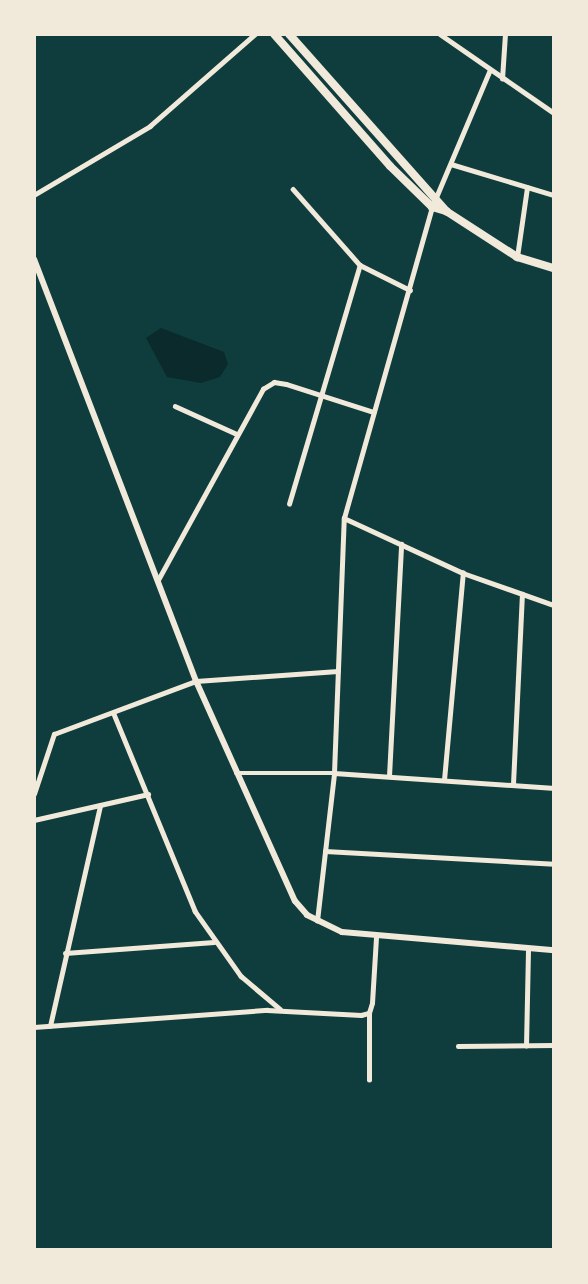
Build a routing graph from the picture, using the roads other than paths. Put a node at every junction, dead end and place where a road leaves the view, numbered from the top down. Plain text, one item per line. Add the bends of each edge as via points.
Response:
1 (255, 34) edge
2 (274, 34) edge
3 (289, 34) edge
4 (440, 34) edge
5 (505, 34) edge
6 (490, 70) junction
7 (502, 79) junction
8 (554, 113) edge
9 (451, 164) junction
10 (528, 188) junction
11 (293, 189) dead end
12 (34, 195) edge
13 (554, 195) edge
14 (437, 197) junction
15 (432, 207) junction
16 (446, 211) junction
17 (517, 257) junction
18 (34, 259) edge
19 (360, 265) junction
20 (554, 268) edge
21 (410, 290) junction
22 (321, 395) junction
23 (175, 406) dead end
24 (374, 412) junction
25 (237, 434) junction
26 (289, 504) dead end
27 (344, 518) junction
28 (401, 544) junction
29 (463, 573) junction
30 (156, 582) junction
31 (522, 594) junction
32 (554, 605) edge
33 (338, 671) junction
34 (196, 681) junction
35 (114, 714) junction
36 (236, 773) junction
37 (334, 773) junction
38 (389, 776) junction
39 (444, 780) junction
40 (513, 784) junction
41 (554, 788) edge
42 (34, 794) edge
43 (148, 794) junction
44 (100, 806) junction
45 (34, 820) edge
46 (325, 851) junction
47 (554, 864) edge
48 (317, 921) junction
49 (376, 937) junction
50 (214, 942) junction
51 (528, 949) junction
52 (554, 950) edge
53 (65, 953) junction
54 (282, 1011) junction
55 (369, 1013) junction
56 (50, 1026) junction
57 (34, 1027) edge
58 (554, 1045) edge
59 (458, 1046) dead end
60 (526, 1046) junction
61 (369, 1080) dead end

1 - 12 street via 150,126
2 - 15 main road
3 - 14 main road
4 - 6 street
5 - 7 street
6 - 7 street
6 - 9 street
7 - 8 street
9 - 10 street
9 - 14 street
10 - 13 street
10 - 17 street
11 - 19 street
14 - 15 street
14 - 16 main road
15 - 16 main road
15 - 21 street
16 - 17 main road
17 - 20 main road
18 - 30 street
19 - 21 street
19 - 22 street
21 - 24 street
22 - 24 street
22 - 25 street via 274,382 263,389
22 - 26 street
23 - 25 street
24 - 27 street
25 - 30 street
27 - 28 street
27 - 33 street
28 - 29 street
28 - 38 street
29 - 31 street
29 - 39 street
30 - 34 street
31 - 32 street
31 - 40 street
33 - 34 street
33 - 37 street
34 - 35 street
34 - 36 street
35 - 42 street via 48,740
35 - 43 street
36 - 37 street
36 - 48 street via 282,879
37 - 38 street
37 - 46 street
38 - 39 street
39 - 40 street
40 - 41 street
43 - 44 street
43 - 50 street via 195,912
44 - 45 street
44 - 53 street
46 - 47 street
46 - 48 street
48 - 49 street
49 - 51 street
49 - 55 street
50 - 53 street
50 - 54 street via 257,993
51 - 52 street
51 - 60 street
53 - 56 street
54 - 55 street
54 - 56 street
55 - 61 street
56 - 57 street
58 - 60 street
59 - 60 street

